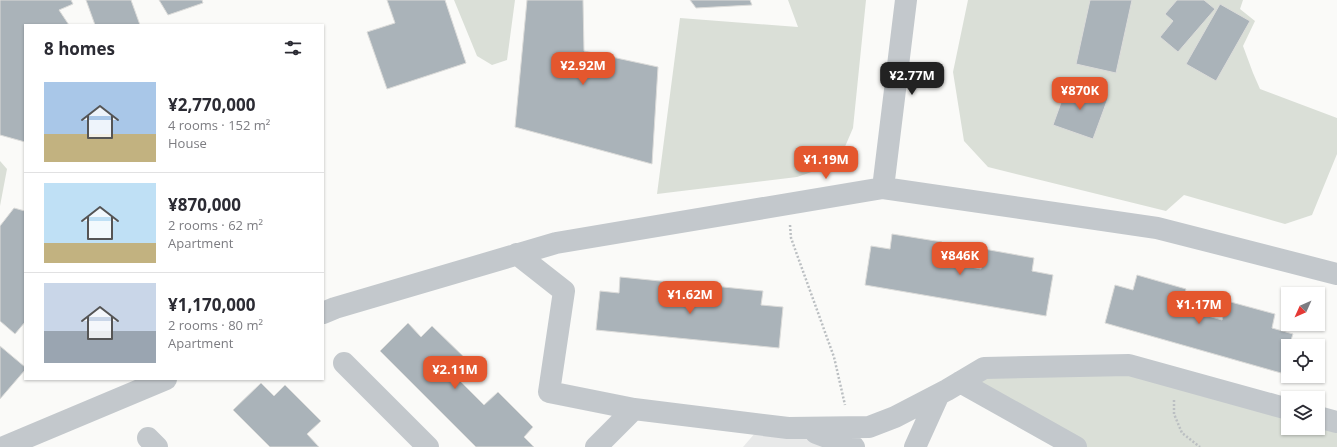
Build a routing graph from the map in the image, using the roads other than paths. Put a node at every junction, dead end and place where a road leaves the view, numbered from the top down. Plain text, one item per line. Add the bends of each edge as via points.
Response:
1 (906, 0) edge
2 (883, 188) junction
3 (517, 254) junction
4 (1337, 274) edge
5 (324, 313) edge
6 (344, 363) dead end
7 (164, 380) edge
8 (960, 382) junction
9 (940, 394) junction
10 (1281, 407) edge
11 (634, 409) junction
12 (1325, 419) edge
13 (1337, 422) edge
14 (852, 437) edge
15 (4, 447) edge
16 (428, 447) edge
17 (596, 447) edge
18 (915, 447) edge
19 (1076, 447) edge

1 - 2 street
2 - 3 street via 556,243
2 - 4 street via 1157,228
3 - 5 street
3 - 11 street via 564,291 549,392
6 - 16 street
7 - 15 street
8 - 9 street
8 - 10 street via 984,368 1129,365
8 - 19 street
9 - 14 street via 895,417 869,426
9 - 18 street
11 - 14 street via 804,428
11 - 17 street
12 - 13 street

